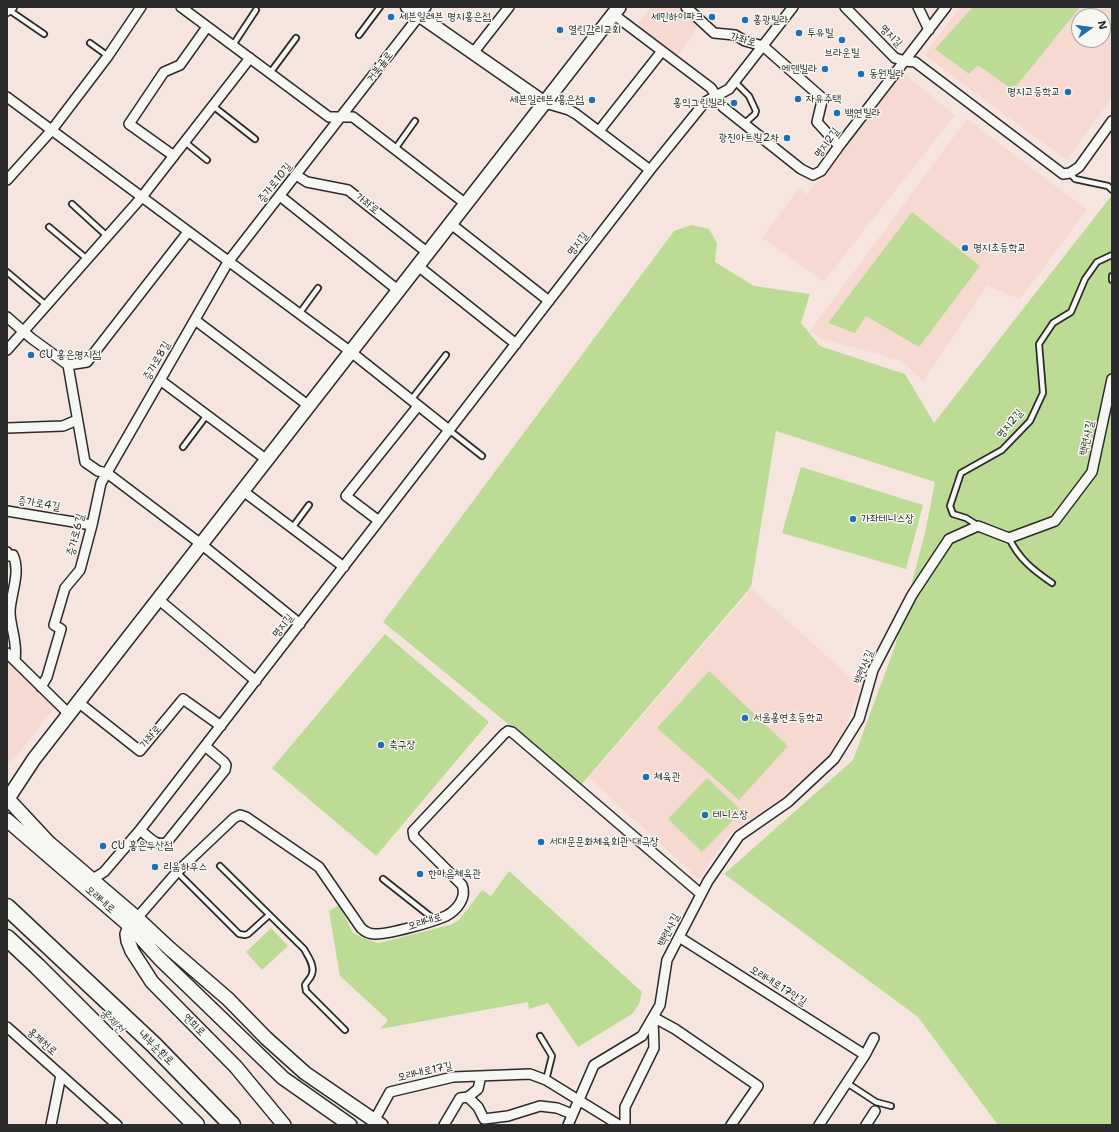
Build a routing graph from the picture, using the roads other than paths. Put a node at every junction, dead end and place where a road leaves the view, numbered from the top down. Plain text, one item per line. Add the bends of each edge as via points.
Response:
1 (141, 7) edge
2 (380, 7) edge
3 (407, 7) edge
4 (509, 7) edge
5 (686, 7) edge
6 (793, 7) edge
7 (845, 7) edge
8 (918, 7) edge
9 (946, 7) edge
10 (9, 9) edge
11 (187, 9) edge
12 (256, 10) dead end
13 (422, 11) edge
14 (616, 11) edge
15 (207, 27) junction
16 (928, 30) junction
17 (44, 34) dead end
18 (359, 36) dead end
19 (296, 38) dead end
20 (90, 43) dead end
21 (233, 45) junction
22 (763, 46) junction
23 (662, 51) junction
24 (473, 53) junction
25 (108, 56) junction
26 (250, 58) junction
27 (905, 61) junction
28 (270, 73) junction
29 (735, 82) junction
30 (7, 97) edge
31 (716, 97) junction
32 (545, 103) junction
33 (213, 106) junction
34 (340, 118) junction
35 (1112, 121) edge
36 (415, 122) dead end
37 (744, 124) junction
38 (51, 131) junction
39 (599, 131) junction
40 (255, 140) dead end
41 (185, 142) junction
42 (839, 146) junction
43 (395, 149) junction
44 (174, 156) junction
45 (207, 160) dead end
46 (650, 170) junction
47 (1070, 173) junction
48 (296, 175) junction
49 (7, 180) edge
50 (1112, 190) edge
51 (280, 196) junction
52 (141, 198) junction
53 (72, 204) dead end
54 (466, 204) junction
55 (451, 224) junction
56 (49, 227) dead end
57 (188, 232) junction
58 (107, 236) junction
59 (428, 253) junction
60 (1112, 255) edge
61 (87, 259) junction
62 (228, 262) junction
63 (418, 266) junction
64 (7, 272) edge
65 (1112, 276) edge
66 (1112, 280) edge
67 (318, 288) dead end
68 (398, 291) junction
69 (549, 301) junction
70 (46, 305) junction
71 (299, 314) junction
72 (7, 316) edge
73 (195, 320) junction
74 (23, 331) junction
75 (516, 344) junction
76 (7, 350) edge
77 (351, 352) junction
78 (446, 355) dead end
79 (68, 366) junction
80 (1112, 379) edge
81 (160, 380) junction
82 (415, 403) junction
83 (309, 406) junction
84 (207, 415) junction
85 (77, 420) junction
86 (7, 428) edge
87 (449, 430) junction
88 (183, 447) dead end
89 (482, 456) dead end
90 (267, 460) junction
91 (107, 473) junction
92 (242, 491) junction
93 (309, 505) dead end
94 (7, 511) edge
95 (379, 521) junction
96 (92, 525) junction
97 (978, 526) junction
98 (292, 528) junction
99 (1009, 538) junction
100 (201, 544) junction
101 (7, 552) edge
102 (344, 567) junction
103 (1052, 583) dead end
104 (158, 599) junction
105 (300, 624) junction
106 (7, 653) edge
107 (15, 660) junction
108 (256, 681) junction
109 (41, 687) junction
110 (78, 702) junction
111 (69, 714) junction
112 (221, 726) junction
113 (206, 746) junction
114 (7, 798) edge
115 (7, 820) edge
116 (140, 830) junction
117 (220, 866) dead end
118 (177, 872) junction
119 (383, 879) dead end
120 (91, 880) junction
121 (701, 894) junction
122 (7, 908) edge
123 (269, 915) junction
124 (435, 920) junction
125 (134, 922) junction
126 (7, 938) edge
127 (679, 938) junction
128 (170, 967) junction
129 (152, 982) junction
130 (653, 1017) junction
131 (7, 1028) edge
132 (345, 1030) dead end
133 (540, 1036) dead end
134 (874, 1038) dead end
135 (865, 1055) junction
136 (61, 1074) junction
137 (481, 1076) junction
138 (546, 1080) junction
139 (846, 1083) junction
140 (468, 1097) junction
141 (578, 1099) junction
142 (891, 1106) dead end
143 (875, 1111) dead end
144 (572, 1114) junction
145 (110, 1121) edge
146 (378, 1123) edge
147 (51, 1125) edge
148 (117, 1125) edge
149 (196, 1125) edge
150 (232, 1125) edge
151 (284, 1125) edge
152 (350, 1125) edge
153 (444, 1125) edge
154 (568, 1125) edge
155 (619, 1125) edge
156 (625, 1125) edge
157 (730, 1125) edge
158 (819, 1125) edge
159 (866, 1125) edge

1 - 25 street
2 - 18 lane
3 - 13 street
4 - 24 street
5 - 22 street, 가좌로 via 714,34 735,36
6 - 22 street, 명지길
7 - 27 street, 명지길 via 895,58
8 - 16 street
9 - 16 street, 명지2길
10 - 17 lane
11 - 15 street
12 - 21 lane
13 - 24 street
13 - 34 street, 거북골로
14 - 23 street
14 - 32 main road
15 - 21 street
15 - 44 street via 180,66 164,72 129,124
16 - 27 street, 명지2길
19 - 28 lane
20 - 25 lane
21 - 26 street
22 - 29 street, 명지길
22 - 42 street via 820,97 822,101 817,122
23 - 31 street via 711,88
23 - 39 street
24 - 32 street
25 - 38 street
26 - 28 street
26 - 33 street
27 - 42 street, 명지2길
27 - 47 street via 915,62 1062,174
28 - 34 street via 329,117
29 - 31 street, 명지길 via 728,91
29 - 37 lane via 749,96 756,111
30 - 38 street
31 - 37 street, 명지2길 via 723,107
31 - 46 street, 명지길 via 705,102
32 - 39 street via 569,110
32 - 54 main road
33 - 40 lane
33 - 41 street
34 - 43 street via 353,117
34 - 48 street, 증가로10길
35 - 47 street via 1079,167
36 - 43 lane
37 - 42 street, 명지2길 via 811,175 821,171
38 - 49 street
38 - 52 street
39 - 46 street
41 - 44 street
41 - 45 lane
43 - 54 street
44 - 52 street
46 - 69 street, 명지길
47 - 50 lane via 1075,179 1108,186
48 - 51 street, 증가로10길
48 - 59 street, 가좌로 via 307,182 348,190
51 - 62 street, 증가로10길
51 - 68 street
52 - 57 street
52 - 58 street
53 - 58 lane
54 - 55 main road
55 - 59 main road
55 - 69 street
56 - 61 lane
57 - 62 street
57 - 79 street via 87,362
58 - 61 street
59 - 63 main road
60 - 97 lane, 명지2길 via 1097,262 1085,278 1072,312 1054,323 1040,344 1043,393 1030,422 1002,450 961,473 950,506 953,514 966,518
61 - 70 street
62 - 71 street
62 - 73 street, 증가로8길
63 - 68 main road
63 - 75 street
64 - 70 lane
65 - 66 lane
67 - 71 lane
68 - 77 main road
69 - 75 street, 명지길
70 - 74 street
71 - 77 street
72 - 74 street
73 - 81 street, 증가로8길
73 - 83 street
74 - 76 street
74 - 79 street
75 - 87 street, 명지길
77 - 82 street
77 - 83 main road
78 - 82 lane
79 - 85 street
80 - 99 street, 백련사길 via 1092,472 1054,521
81 - 84 street
81 - 91 street, 증가로8길
82 - 87 street
82 - 95 street via 346,496
83 - 90 main road
84 - 88 lane
84 - 90 street
85 - 86 street via 63,426
85 - 91 street via 85,462 98,471
87 - 89 lane
87 - 95 street, 명지길
90 - 92 main road
91 - 96 street, 증가로6길 via 101,483
91 - 100 street
92 - 98 street
92 - 100 main road
93 - 98 lane
94 - 96 street, 증가로4길
95 - 102 street, 명지길
96 - 109 street, 증가로6길 via 80,570 65,588 54,625 61,629 47,677
97 - 99 street
97 - 121 street, 백련사길 via 949,539 912,595 873,670 859,719 834,759 788,802 739,836
98 - 102 street
99 - 103 lane via 1016,552
100 - 104 main road
100 - 105 street
101 - 107 street via 8,556 14,555 16,560 10,612 17,650
102 - 105 street, 명지길
104 - 108 street
104 - 110 main road
105 - 108 street, 명지길
106 - 107 street
107 - 109 street
108 - 112 street, 명지길
109 - 111 street
110 - 111 main road
110 - 112 street, 가좌로 via 140,751 183,699
111 - 114 main road
112 - 113 street, 명지길
113 - 116 street, 명지길
113 - 116 street via 224,762 225,770 163,845
114 - 120 main road, 모래내로 via 48,842
115 - 125 main road, 모래내로
116 - 120 street, 명지길 via 104,872
117 - 123 lane
118 - 123 lane via 238,934 248,934
118 - 124 street, 모래내로 via 234,818 244,815 319,867 361,928 369,933 385,933
118 - 125 street, 모래내로
119 - 124 lane
120 - 125 main road, 모래내로
121 - 124 street, 모래내로 via 508,731 413,831 414,837 464,888 464,896 454,910
121 - 127 street, 백련사길
122 - 150 highway, 내부순환로 via 154,1045
123 - 132 lane via 304,949 311,962 312,975 305,985 306,991
125 - 128 main road, 모래내로
125 - 129 main road, 연희로 via 127,934 128,941 132,952
125 - 146 main road, 모래내로 via 228,999 305,1073
126 - 149 highway
127 - 130 street, 백련사길 via 667,960 660,1005
127 - 135 street, 모래내로17안길
128 - 129 main road via 155,967
128 - 152 main road, 모래내로 via 283,1078
129 - 151 main road, 연희로 via 236,1068
130 - 141 street, 백련사길 via 642,1036 594,1065
130 - 156 street via 654,1048 625,1107
130 - 157 street via 758,1086
131 - 136 street, 홍제천로
133 - 138 lane via 552,1056
134 - 135 street
135 - 139 street
136 - 145 street, 홍제천로
136 - 147 street
137 - 138 street, 모래내로17길 via 530,1074
137 - 140 street via 478,1090
137 - 146 street, 모래내로17길 via 452,1077 390,1092
138 - 141 street, 모래내로17길
139 - 142 lane via 876,1102
139 - 158 street
140 - 144 street via 484,1119 508,1116 540,1106 557,1108
140 - 153 street via 460,1098
141 - 144 street, 백련사길
141 - 155 street, 모래내로17길
143 - 159 street
144 - 154 street, 백련사길
145 - 148 street, 홍제천로

